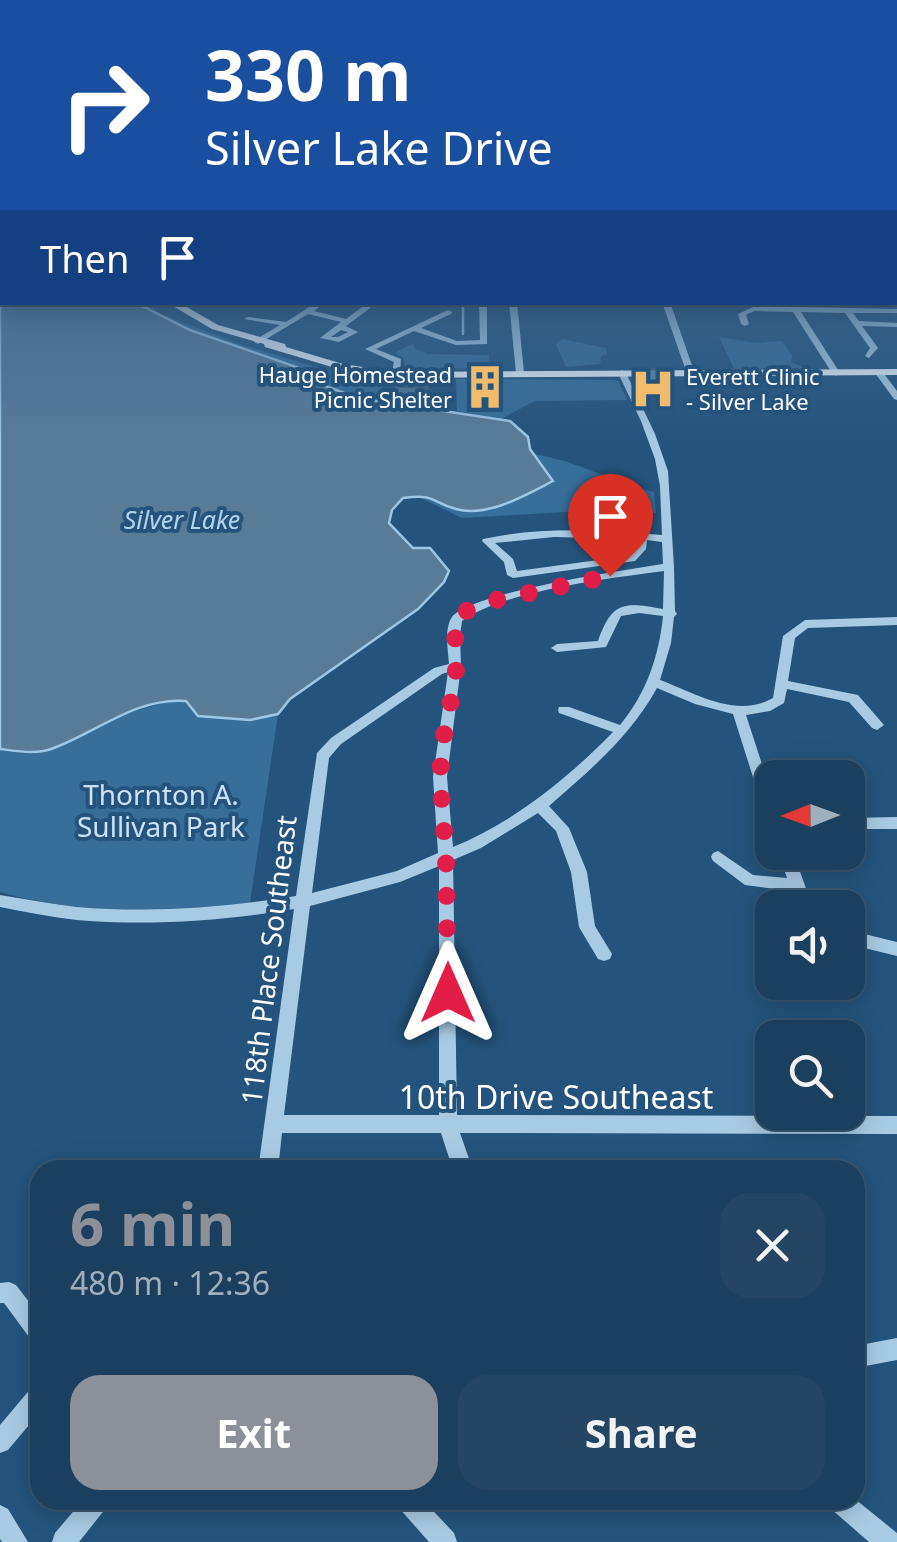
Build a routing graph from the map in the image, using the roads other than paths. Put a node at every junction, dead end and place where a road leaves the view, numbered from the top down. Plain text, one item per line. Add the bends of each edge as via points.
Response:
1 (166, 305) edge
2 (175, 305) edge
3 (318, 305) edge
4 (371, 305) edge
5 (483, 305) edge
6 (513, 305) edge
7 (667, 305) edge
8 (793, 306) edge
9 (847, 310) junction
10 (897, 311) edge
11 (308, 312) junction
12 (448, 312) dead end
13 (248, 319) dead end
14 (201, 321) junction
15 (856, 323) junction
16 (287, 324) junction
17 (344, 324) junction
18 (745, 324) dead end
19 (897, 325) edge
20 (414, 328) junction
21 (312, 334) dead end
22 (324, 338) junction
23 (264, 344) junction
24 (869, 356) dead end
25 (397, 366) junction
26 (897, 372) edge
27 (520, 373) junction
28 (622, 373) junction
29 (836, 373) junction
30 (879, 373) junction
31 (423, 374) junction
32 (691, 374) junction
33 (897, 397) edge
34 (642, 536) junction
35 (668, 539) junction
36 (670, 567) junction
37 (671, 614) junction
38 (897, 621) edge
39 (805, 624) joint
40 (557, 648) dead end
41 (454, 666) junction
42 (653, 682) junction
43 (782, 684) junction
44 (564, 710) dead end
45 (738, 712) junction
46 (877, 726) dead end
47 (622, 730) junction
48 (755, 763) edge
49 (540, 806) junction
50 (865, 824) edge
51 (897, 824) edge
52 (718, 856) dead end
53 (446, 858) junction
54 (791, 870) edge
55 (796, 885) junction
56 (798, 890) edge
57 (303, 900) junction
58 (0, 901) edge
59 (865, 942) edge
60 (897, 949) edge
61 (604, 954) dead end
62 (275, 1124) junction
63 (897, 1125) edge
64 (448, 1127) junction
65 (270, 1160) edge
66 (460, 1160) edge
67 (0, 1293) edge
68 (30, 1320) edge
69 (897, 1349) edge
70 (865, 1355) edge
71 (30, 1407) edge
72 (0, 1442) edge
73 (90, 1510) edge
74 (416, 1510) edge
75 (850, 1510) edge
76 (0, 1517) edge
77 (16, 1542) edge
78 (64, 1542) edge
79 (445, 1542) edge
80 (888, 1542) edge

1 - 14 main road
2 - 14 main road
3 - 11 street
4 - 17 street
5 - 20 street via 484,342 456,343
6 - 27 street
7 - 32 street
8 - 9 street
8 - 18 street via 745,311
8 - 29 street
9 - 10 street
9 - 15 street
11 - 16 street
11 - 17 street
12 - 20 street
13 - 16 street
14 - 23 main road
15 - 19 street
15 - 24 street via 874,348
16 - 23 street
17 - 22 street
17 - 22 street via 354,332 340,340
20 - 25 street via 370,349
21 - 22 street
23 - 25 main road
23 - 31 main road via 364,371
25 - 31 main road
26 - 30 main road
27 - 28 main road
27 - 31 main road
28 - 32 main road
28 - 35 street via 662,469
29 - 30 main road
29 - 32 main road
30 - 33 street
34 - 34 street via 614,534 487,540 509,561 513,575 631,559
34 - 35 street
35 - 36 street
36 - 37 street
36 - 41 street via 507,597 464,612 455,624
37 - 40 street via 618,613 602,644
37 - 42 street
38 - 39 street
39 - 43 street via 788,636
41 - 53 street via 440,777
41 - 57 street, 118th Place Southeast via 322,756
42 - 45 street
42 - 47 street
43 - 45 street via 770,708
43 - 46 street via 852,698
44 - 47 street
45 - 48 street
47 - 49 street
49 - 53 street
49 - 61 street via 562,828 579,872 586,927
50 - 51 street
52 - 55 street via 750,880
53 - 57 street
53 - 64 street
54 - 55 street
55 - 56 street
57 - 58 street via 125,916
57 - 62 street, 118th Place Southeast
59 - 60 street
62 - 64 street, 10th Drive Southeast
62 - 65 street, 118th Place Southeast
63 - 64 street, 10th Drive Southeast
64 - 66 street
67 - 68 street via 9,1292
69 - 70 street
71 - 72 street
73 - 78 street
74 - 79 street
75 - 80 street
76 - 77 street

